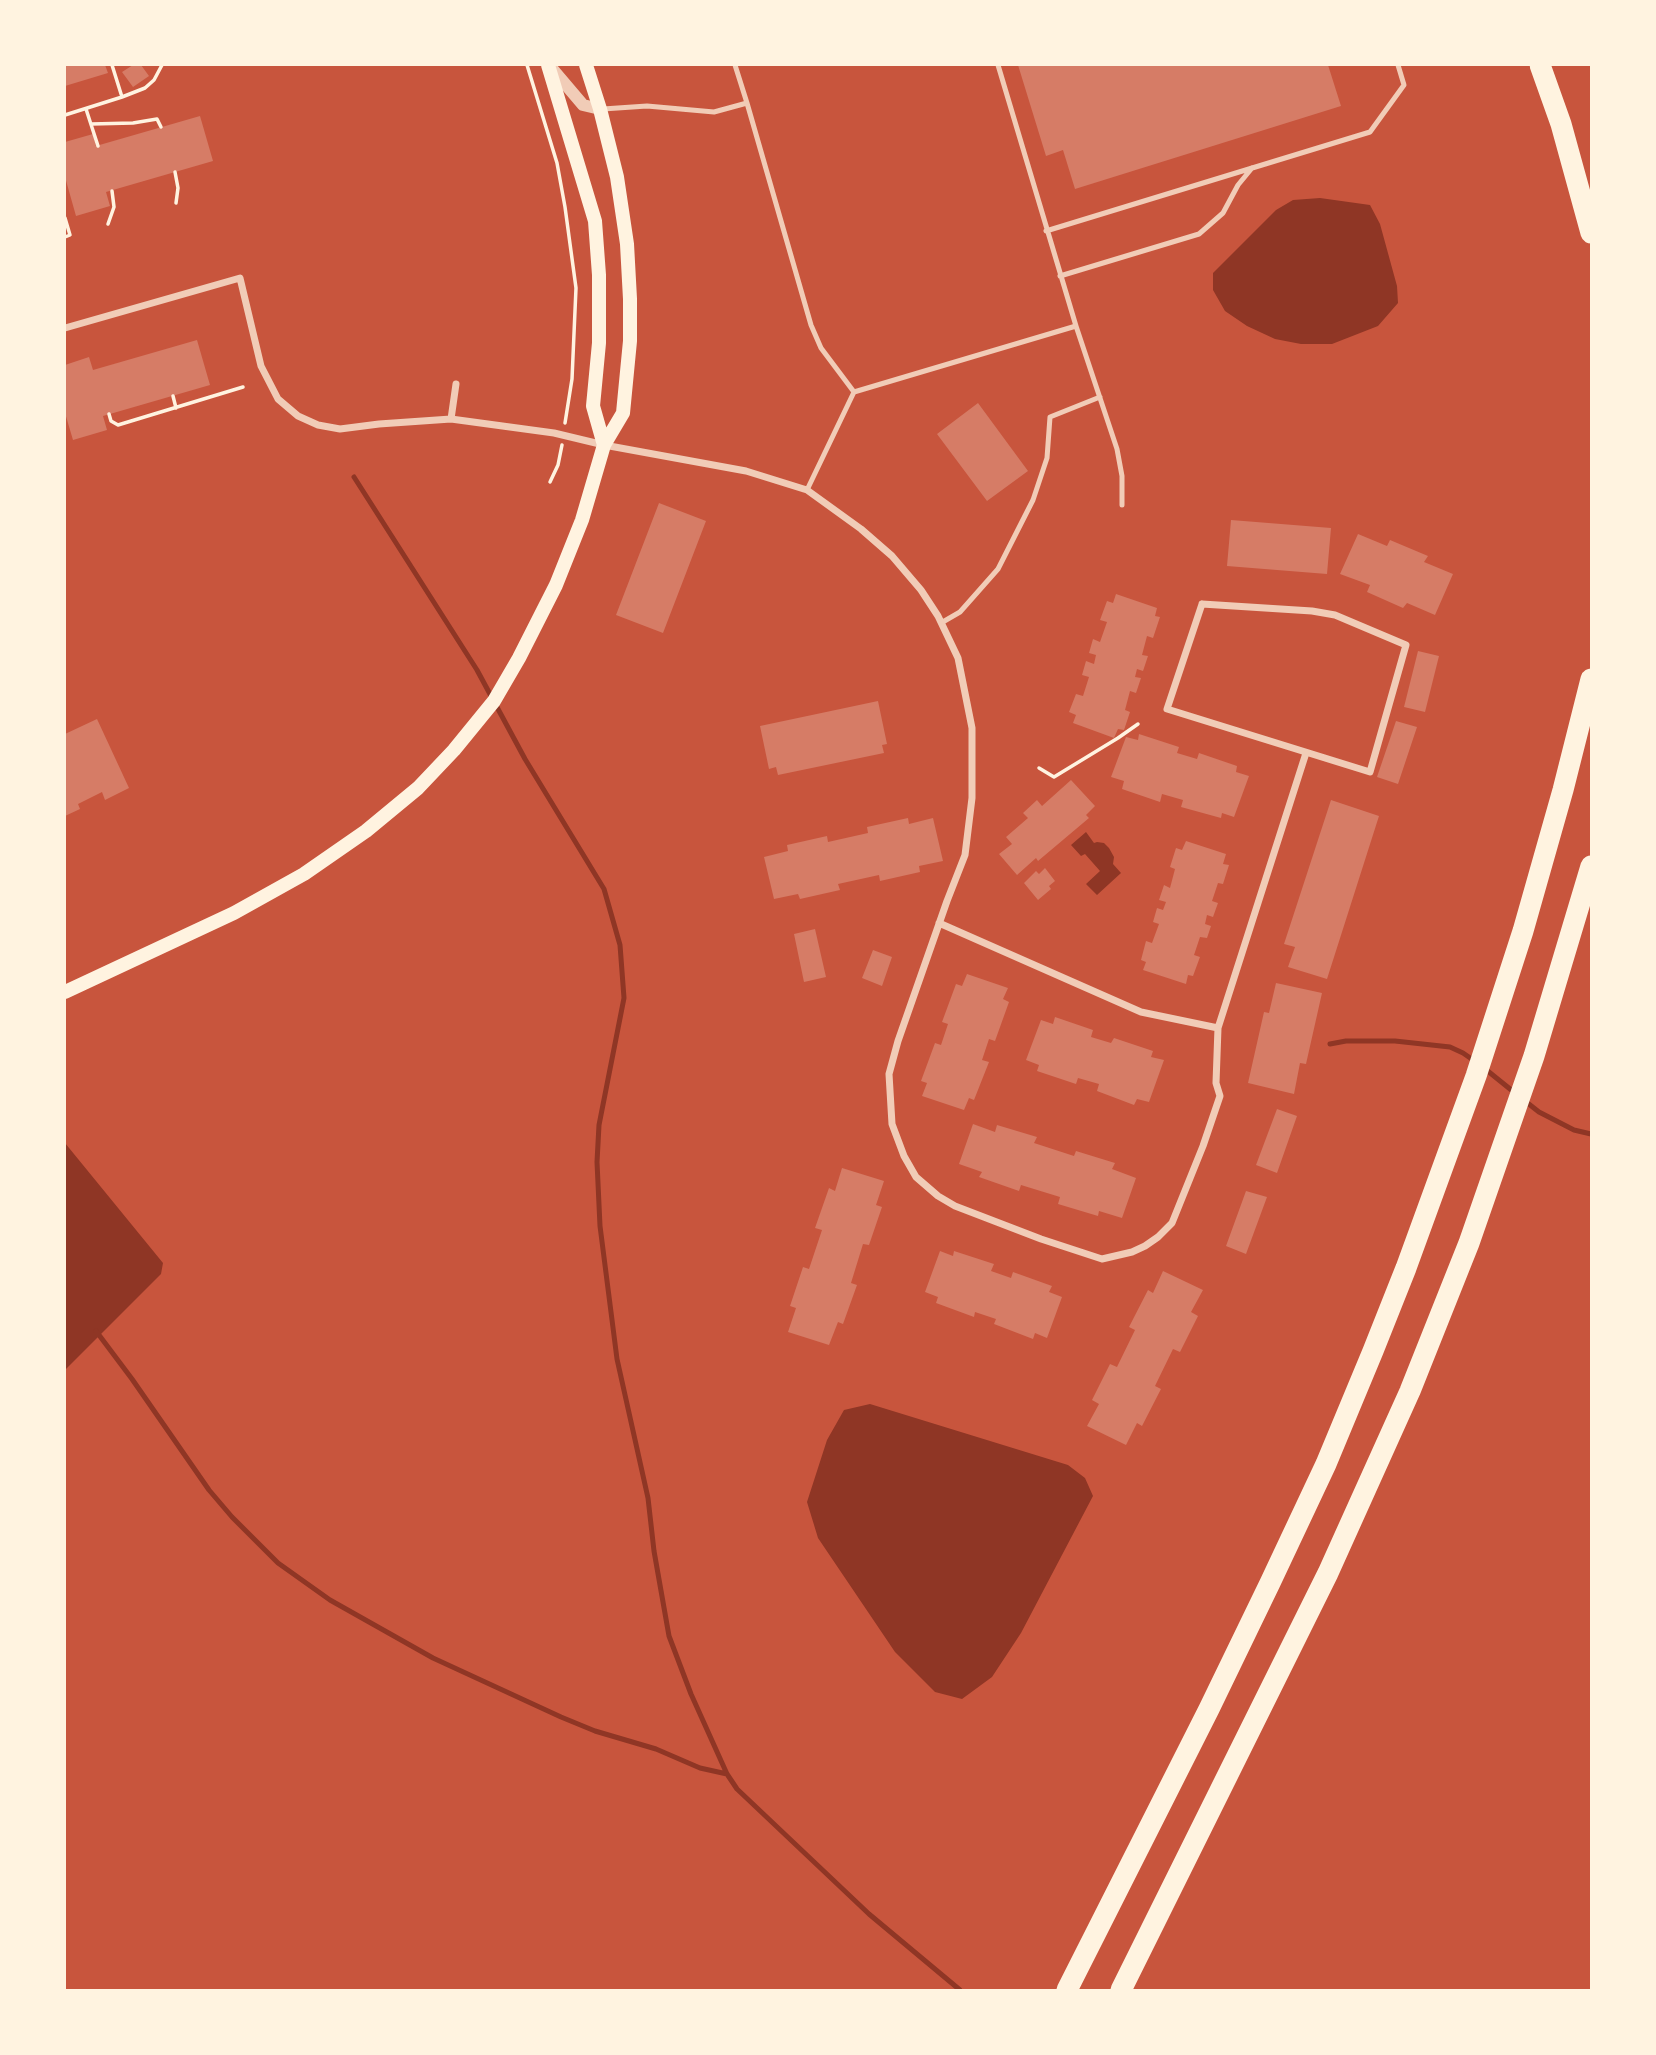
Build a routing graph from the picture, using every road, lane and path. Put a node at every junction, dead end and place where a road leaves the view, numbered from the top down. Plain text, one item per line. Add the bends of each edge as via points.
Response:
1 (112, 65) edge
2 (162, 65) edge
3 (527, 65) edge
4 (549, 65) edge
5 (586, 65) edge
6 (735, 65) edge
7 (998, 65) edge
8 (1398, 65) edge
9 (1540, 65) edge
10 (122, 97) junction
11 (747, 103) junction
12 (86, 109) junction
13 (600, 109) junction
14 (65, 115) edge
15 (91, 124) junction
16 (161, 127) dead end
17 (99, 146) dead end
18 (1253, 167) junction
19 (175, 172) dead end
20 (112, 191) dead end
21 (176, 203) dead end
22 (65, 218) edge
23 (108, 224) dead end
24 (1046, 231) junction
25 (1591, 233) edge
26 (65, 237) edge
27 (1060, 276) junction
28 (1076, 326) junction
29 (65, 328) edge
30 (456, 384) dead end
31 (243, 387) dead end
32 (854, 392) junction
33 (173, 396) dead end
34 (1100, 397) junction
35 (567, 407) dead end
36 (176, 408) junction
37 (109, 414) dead end
38 (451, 419) junction
39 (604, 445) junction
40 (558, 465) dead end
41 (550, 482) dead end
42 (807, 490) junction
43 (1122, 505) dead end
44 (941, 623) junction
45 (1591, 679) edge
46 (1138, 724) dead end
47 (1306, 753) junction
48 (1039, 768) dead end
49 (1591, 866) edge
50 (939, 923) junction
51 (65, 992) edge
52 (1218, 1028) junction
53 (1067, 1990) edge
54 (1121, 1990) edge

1 - 10 path
2 - 10 path via 145,88
3 - 35 path via 557,163 576,288
4 - 13 street via 583,105
4 - 39 main road via 595,220 599,343 593,406
5 - 13 main road
6 - 11 lane
7 - 24 lane
8 - 18 lane via 1404,85 1370,131
9 - 25 highway
10 - 12 path
11 - 13 lane via 715,112 647,106
11 - 32 lane via 811,324 821,348
12 - 14 path
12 - 15 path
13 - 39 main road via 621,202 630,299 623,413
15 - 16 path via 157,119
15 - 17 path
18 - 24 lane
18 - 27 lane via 1223,213 1199,234
19 - 21 path
20 - 23 path via 114,207
22 - 26 path via 70,235
24 - 27 lane
27 - 28 lane
28 - 32 lane
28 - 34 lane
29 - 38 street via 240,278 261,366 278,399 298,416 340,429
30 - 38 street
31 - 36 path
32 - 42 lane
33 - 36 path
34 - 43 lane via 1117,449
34 - 44 lane via 1050,417 1047,458 1034,500 998,569 960,612
36 - 37 path via 118,425
38 - 39 street
39 - 42 street via 746,471
39 - 51 main road via 582,520 519,658 488,709 418,788 304,874 233,913
40 - 41 path
42 - 44 street via 892,556
44 - 50 street via 958,658 967,696 972,798 965,855
45 - 53 highway via 1523,931 1476,1076 1373,1351 1270,1583
46 - 48 path via 1054,776
47 - 47 street via 1167,709 1202,604 1335,615 1406,645 1370,772
47 - 52 street
49 - 54 highway via 1534,1056 1469,1243 1410,1391 1328,1573
50 - 52 street via 1141,1012
50 - 52 street via 889,1074 892,1124 916,1177 955,1206 1017,1230 1102,1259 1145,1246 1172,1223 1220,1096 1216,1083

